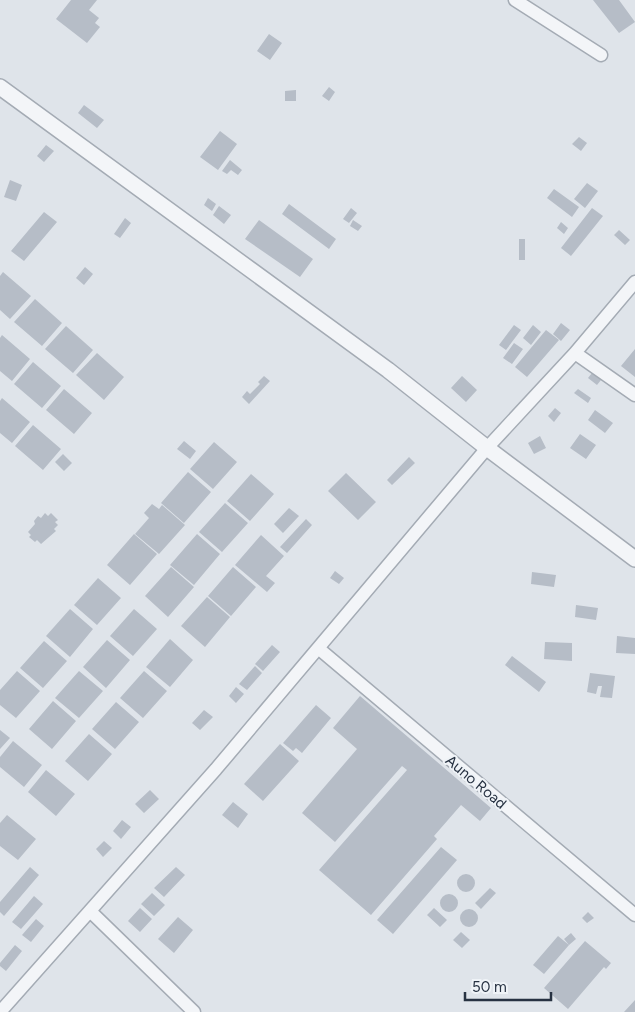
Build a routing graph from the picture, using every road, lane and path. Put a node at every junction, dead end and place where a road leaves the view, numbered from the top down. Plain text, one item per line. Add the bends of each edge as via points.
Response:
1 (515, 0) edge
2 (601, 55) dead end
3 (0, 87) edge
4 (635, 282) edge
5 (575, 353) junction
6 (635, 396) edge
7 (487, 448) junction
8 (635, 559) edge
9 (318, 648) junction
10 (90, 911) junction
11 (635, 915) edge
12 (0, 1012) edge
13 (194, 1012) edge

1 - 2 street
3 - 7 street via 388,370
4 - 5 street
5 - 6 street
5 - 7 street
7 - 8 street
7 - 9 street
9 - 10 street
9 - 11 street, Auno Road
10 - 12 street
10 - 13 street

